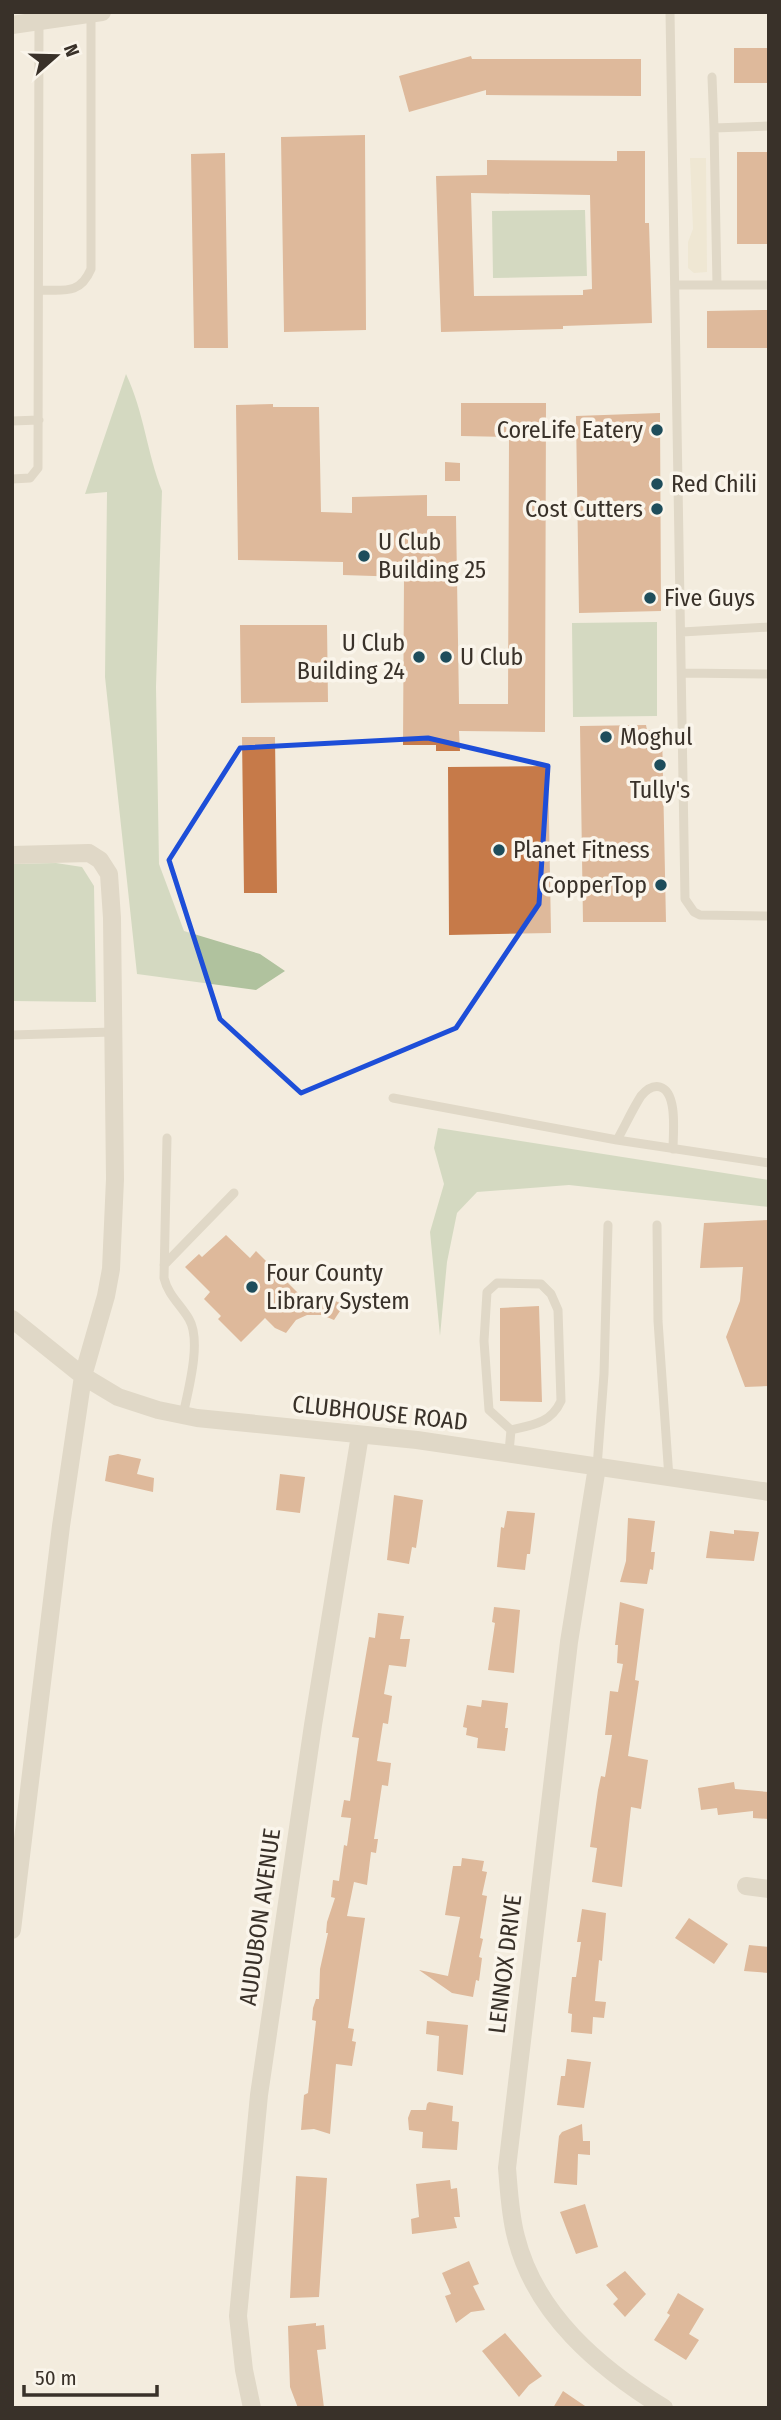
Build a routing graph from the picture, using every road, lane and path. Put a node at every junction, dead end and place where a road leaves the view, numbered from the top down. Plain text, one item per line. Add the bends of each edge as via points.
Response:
1 (670, 12) edge
2 (96, 13) edge
3 (39, 16) edge
4 (12, 24) edge
5 (712, 77) dead end
6 (769, 126) edge
7 (714, 128) junction
8 (675, 285) junction
9 (717, 285) junction
10 (769, 285) edge
11 (39, 290) junction
12 (39, 420) junction
13 (12, 421) edge
14 (12, 479) edge
15 (769, 627) edge
16 (682, 632) junction
17 (766, 672) edge
18 (683, 673) junction
19 (12, 855) edge
20 (769, 916) edge
21 (112, 1032) junction
22 (12, 1035) edge
23 (393, 1098) dead end
24 (167, 1138) dead end
25 (617, 1140) junction
26 (673, 1149) junction
27 (769, 1163) edge
28 (234, 1193) dead end
29 (608, 1225) dead end
30 (657, 1225) dead end
31 (164, 1265) junction
32 (12, 1319) edge
33 (83, 1376) junction
34 (183, 1415) junction
35 (511, 1430) junction
36 (360, 1434) junction
37 (509, 1452) junction
38 (597, 1467) junction
39 (669, 1478) junction
40 (769, 1492) edge
41 (746, 1886) dead end
42 (769, 1888) edge
43 (12, 1930) edge
44 (252, 2408) edge
45 (664, 2408) edge

1 - 8 lane
2 - 3 street
2 - 11 lane via 91,269 85,282 72,290
3 - 4 street
3 - 11 lane
5 - 7 lane
6 - 7 lane
7 - 9 lane
8 - 9 lane
8 - 16 lane
9 - 10 lane
11 - 12 lane
12 - 13 lane
12 - 14 lane via 38,468 30,478
15 - 16 lane
16 - 18 lane
17 - 18 lane
18 - 20 lane via 685,899 700,915
19 - 21 street via 89,853 109,874
21 - 22 lane
21 - 33 street via 115,1179 111,1269
23 - 25 lane
24 - 31 lane
25 - 26 lane
25 - 26 lane via 641,1097 659,1087 672,1104
26 - 27 lane
28 - 31 lane
29 - 38 lane
30 - 39 lane via 658,1321
31 - 34 lane via 167,1289 194,1331
32 - 33 street, CLUBHOUSE ROAD
33 - 34 street, CLUBHOUSE ROAD via 118,1397
33 - 43 street
34 - 36 street, CLUBHOUSE ROAD
35 - 35 lane via 489,1410 484,1341 487,1292 497,1283 541,1284 558,1310 561,1401 555,1414
35 - 37 lane
36 - 37 street, CLUBHOUSE ROAD
36 - 44 street, AUDUBON AVENUE via 259,2095 238,2316
37 - 38 street, CLUBHOUSE ROAD
38 - 39 street, CLUBHOUSE ROAD
38 - 45 street, LENNOX DRIVE via 569,1642 507,2168 516,2239 540,2294 581,2347
39 - 40 street, CLUBHOUSE ROAD
41 - 42 street

